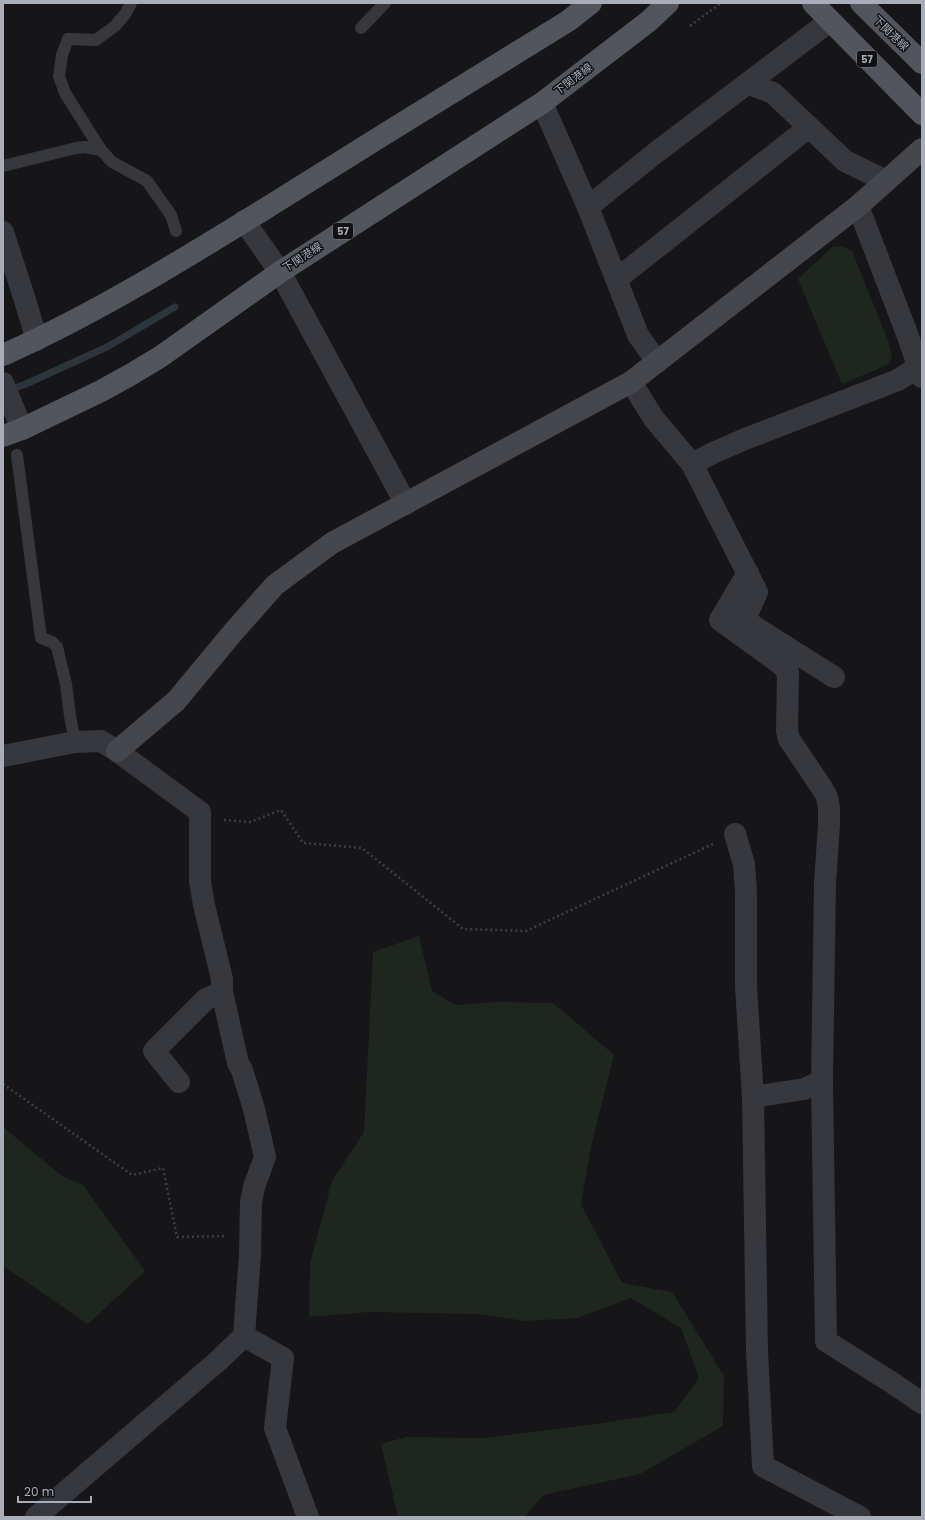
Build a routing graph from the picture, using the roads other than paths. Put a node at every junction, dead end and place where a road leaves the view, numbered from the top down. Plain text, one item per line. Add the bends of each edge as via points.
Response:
1 (132, 3) edge
2 (385, 3) edge
3 (591, 3) edge
4 (668, 3) edge
5 (812, 3) edge
6 (861, 3) edge
7 (830, 21) junction
8 (361, 28) dead end
9 (922, 63) edge
10 (748, 84) junction
11 (542, 103) junction
12 (922, 114) edge
13 (809, 127) junction
14 (922, 149) edge
15 (101, 150) junction
16 (3, 166) edge
17 (886, 181) junction
18 (858, 206) junction
19 (588, 207) junction
20 (244, 221) junction
21 (176, 231) dead end
22 (3, 232) edge
23 (280, 272) junction
24 (617, 279) junction
25 (37, 340) junction
26 (3, 355) edge
27 (658, 362) junction
28 (920, 372) edge
29 (631, 382) junction
30 (3, 383) edge
31 (13, 433) edge
32 (17, 455) dead end
33 (692, 464) junction
34 (406, 504) junction
35 (748, 573) junction
36 (834, 677) dead end
37 (75, 742) junction
38 (117, 751) junction
39 (3, 756) edge
40 (735, 834) road end
41 (222, 992) junction
42 (822, 1081) junction
43 (179, 1082) dead end
44 (753, 1096) junction
45 (244, 1336) junction
46 (922, 1403) edge
47 (36, 1517) edge
48 (308, 1517) edge
49 (860, 1517) edge

1 - 15 lane via 115,26 96,40 68,39 60,65 59,76 65,93
2 - 8 lane
3 - 20 main road via 568,21
4 - 11 main road, 下関港線 / 57 via 649,21
5 - 7 main road, 57
6 - 9 main road, 下関港線
7 - 10 street
7 - 12 main road, 57
10 - 13 street via 773,93
10 - 19 street
11 - 19 street
11 - 23 main road, 下関港線 / 57
13 - 17 street via 846,161
13 - 24 street
14 - 17 street
15 - 16 lane via 76,148
15 - 21 lane via 112,162 147,181 171,215
17 - 18 street
18 - 27 street
18 - 28 street
19 - 24 street
20 - 23 street
20 - 25 main road via 179,262
22 - 25 street
23 - 31 main road, 下関港線 / 57 via 136,372
23 - 34 street
24 - 27 street via 638,335
25 - 26 main road
27 - 29 street
28 - 33 street via 745,439
29 - 33 street via 654,419
29 - 34 street
30 - 31 street via 13,407
32 - 37 lane via 41,638 57,647
33 - 35 street
34 - 38 street via 332,543 275,585 176,701
35 - 36 street via 757,592 745,619
35 - 42 street via 720,620 788,672 789,739 822,788 829,808 825,883
37 - 38 street via 101,741
37 - 39 street
38 - 41 street via 200,812 200,881 222,979
40 - 44 street via 744,864 746,987
41 - 43 street via 206,999 154,1052
41 - 45 street via 238,1063 254,1109 265,1158 251,1202
42 - 44 street via 804,1089
42 - 46 street via 826,1341
44 - 49 street via 757,1351 763,1466
45 - 47 street
45 - 48 street via 283,1358 275,1428

